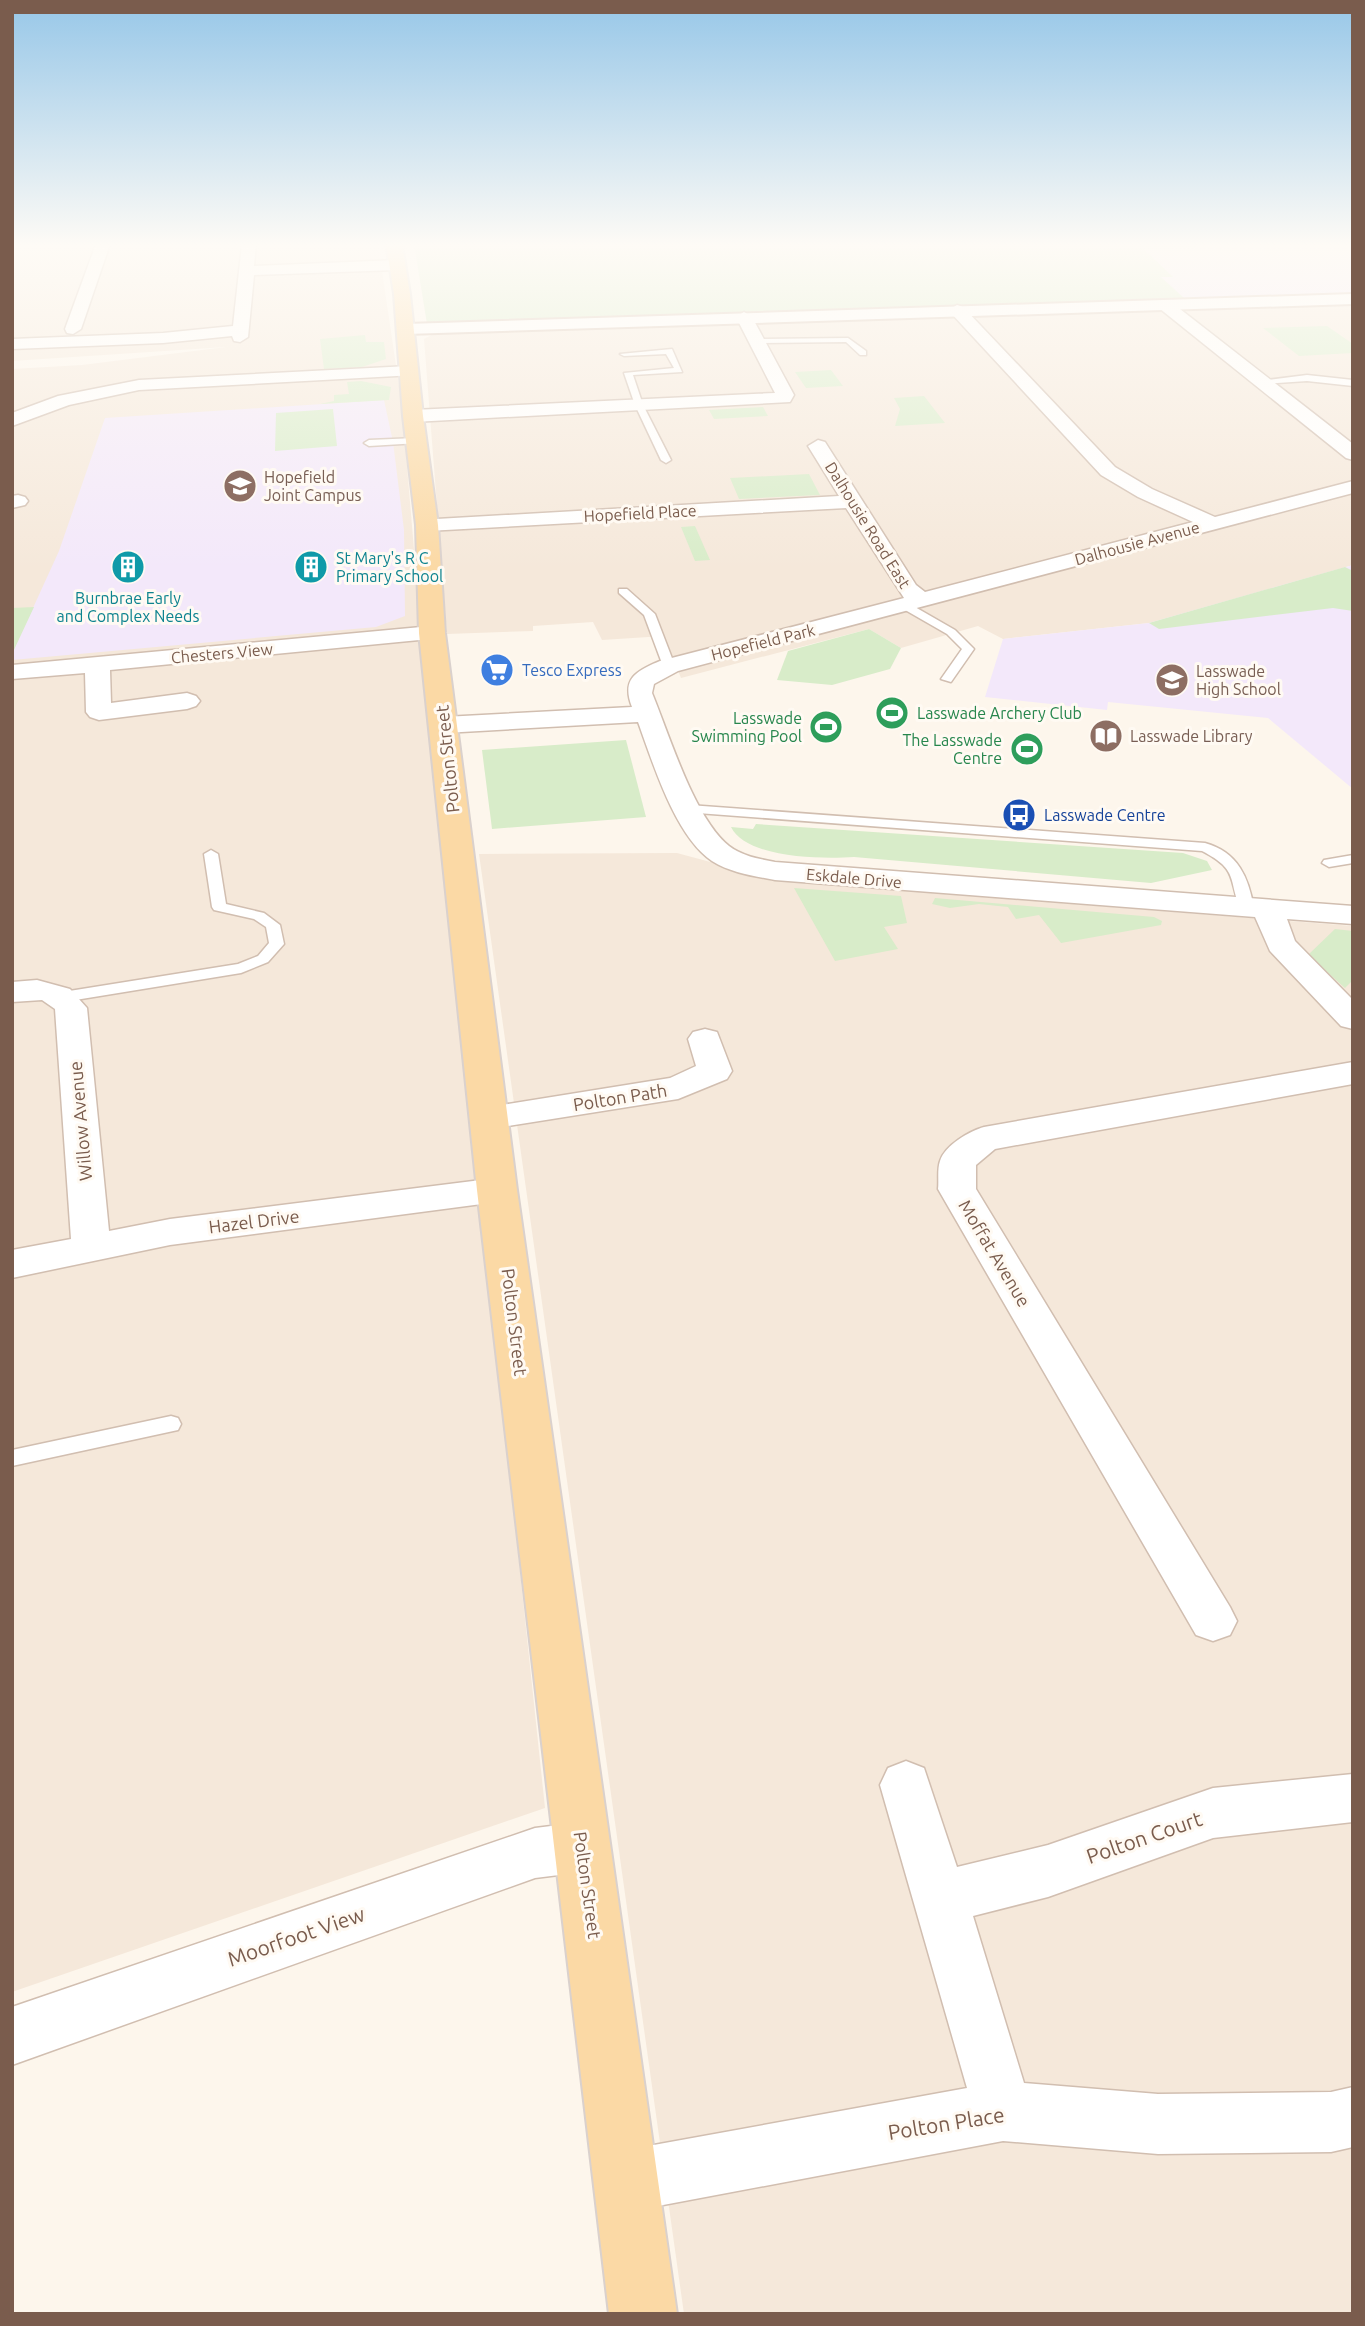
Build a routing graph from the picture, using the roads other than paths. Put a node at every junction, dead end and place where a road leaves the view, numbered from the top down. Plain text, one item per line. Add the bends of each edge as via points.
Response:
1 (408, 353) edge
2 (646, 353) edge
3 (670, 353) edge
4 (763, 353) edge
5 (997, 353) edge
6 (1227, 353) edge
7 (624, 354) dead end
8 (409, 371) junction
9 (1264, 381) junction
10 (1353, 383) edge
11 (639, 405) junction
12 (413, 416) junction
13 (12, 419) edge
14 (416, 441) junction
15 (369, 443) dead end
16 (818, 446) dead end
17 (1353, 454) edge
18 (666, 460) dead end
19 (1353, 487) edge
20 (854, 501) junction
21 (1212, 523) junction
22 (427, 525) junction
23 (623, 592) dead end
24 (913, 603) junction
25 (432, 633) junction
26 (97, 664) junction
27 (669, 666) junction
28 (12, 672) edge
29 (947, 679) dead end
30 (187, 701) dead end
31 (649, 714) junction
32 (444, 725) junction
33 (689, 809) junction
34 (211, 854) dead end
35 (1353, 859) edge
36 (1329, 863) dead end
37 (1258, 909) junction
38 (1353, 915) edge
39 (12, 992) edge
40 (63, 997) junction
41 (1353, 1018) edge
42 (705, 1039) dead end
43 (1353, 1073) edge
44 (489, 1118) junction
45 (497, 1190) junction
46 (91, 1248) junction
47 (12, 1264) edge
48 (171, 1424) dead end
49 (12, 1458) edge
50 (1213, 1621) dead end
51 (905, 1785) dead end
52 (1353, 1798) edge
53 (583, 1847) junction
54 (940, 1898) junction
55 (12, 2036) edge
56 (1003, 2111) junction
57 (1353, 2117) edge
58 (626, 2181) junction
59 (643, 2314) edge

1 - 8 main road, Polton Street
2 - 7 lane
3 - 11 lane via 679,370 628,373
4 - 11 street via 784,398
5 - 21 street via 1108,471 1134,488
6 - 9 street
8 - 12 main road, Polton Street
8 - 13 street via 139,385 64,400
9 - 10 lane via 1307,378
9 - 17 street
11 - 12 street
11 - 18 lane
12 - 14 main road, Polton Street
14 - 15 lane
14 - 22 main road, Polton Street
16 - 20 street, Dalhousie Road East
19 - 21 street, Dalhousie Avenue
20 - 22 street, Hopefield Place
20 - 24 street, Dalhousie Road East
21 - 24 street, Dalhousie Avenue
22 - 25 main road, Polton Street
23 - 27 lane via 649,614
24 - 27 street, Hopefield Park
24 - 29 lane via 968,649
25 - 26 street, Chesters View
25 - 32 main road, Polton Street
26 - 28 street, Chesters View
26 - 30 street via 99,712
27 - 31 street, Hopefield Park via 639,685
31 - 32 street
31 - 33 street, Eskdale Drive
32 - 44 main road, Polton Street
33 - 37 street, Eskdale Drive via 706,842 719,852 775,871
33 - 37 lane via 1205,847 1230,862
34 - 40 lane via 219,907 259,916 273,925 277,944 263,959 242,968
35 - 36 lane
37 - 38 street, Eskdale Drive
37 - 41 street via 1280,944
39 - 40 street via 31,989
40 - 46 street, Willow Avenue via 71,1008
42 - 44 street, Polton Path via 715,1071 677,1088
43 - 50 street, Moffat Avenue via 984,1139 958,1161 957,1189
44 - 45 main road, Polton Street
45 - 46 street, Hazel Drive via 170,1232
45 - 53 main road, Polton Street
46 - 47 street, Hazel Drive
48 - 49 lane
51 - 54 street
52 - 54 street, Polton Court via 1213,1813 1048,1871
53 - 55 street, Moorfoot View via 535,1853
53 - 58 main road, Polton Street
54 - 56 street
56 - 57 street, Polton Place via 1158,2124 1331,2122
56 - 58 street, Polton Place
58 - 59 main road, Polton Street

